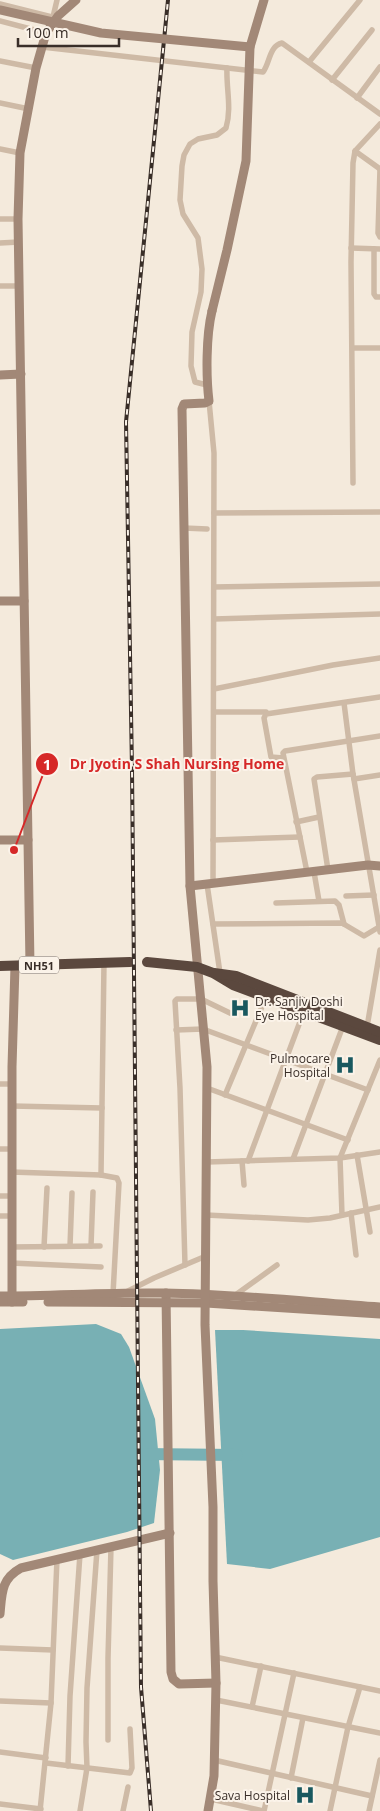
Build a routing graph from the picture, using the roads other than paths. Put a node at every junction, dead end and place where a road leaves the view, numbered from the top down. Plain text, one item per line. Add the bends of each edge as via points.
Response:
1 (57, 0) edge
2 (76, 0) edge
3 (264, 0) edge
4 (360, 0) edge
5 (0, 4) edge
6 (0, 10) edge
7 (55, 18) junction
8 (0, 21) edge
9 (372, 30) dead end
10 (46, 32) junction
11 (42, 47) junction
12 (250, 47) junction
13 (0, 61) edge
14 (309, 62) junction
15 (380, 67) edge
16 (36, 68) junction
17 (227, 68) junction
18 (332, 80) junction
19 (357, 98) junction
20 (0, 103) edge
21 (29, 109) junction
22 (380, 114) edge
23 (380, 124) edge
24 (0, 149) edge
25 (355, 151) junction
26 (20, 153) junction
27 (380, 169) edge
28 (0, 219) edge
29 (18, 219) junction
30 (380, 237) edge
31 (19, 242) junction
32 (0, 243) edge
33 (351, 248) junction
34 (377, 248) edge
35 (0, 286) edge
36 (19, 286) junction
37 (380, 297) edge
38 (353, 348) junction
39 (380, 348) edge
40 (21, 374) junction
41 (0, 375) edge
42 (207, 385) junction
43 (208, 401) junction
44 (353, 483) dead end
45 (380, 512) edge
46 (214, 513) junction
47 (184, 528) junction
48 (207, 528) dead end
49 (380, 584) edge
50 (214, 587) junction
51 (0, 601) edge
52 (24, 601) junction
53 (380, 614) edge
54 (214, 619) junction
55 (380, 658) edge
56 (214, 689) junction
57 (380, 697) edge
58 (344, 703) junction
59 (214, 712) junction
60 (266, 712) dead end
61 (380, 736) edge
62 (348, 741) junction
63 (284, 758) junction
64 (380, 775) edge
65 (353, 777) junction
66 (319, 817) junction
67 (296, 822) junction
68 (300, 837) junction
69 (0, 840) edge
70 (28, 840) junction
71 (213, 840) junction
72 (368, 865) junction
73 (380, 866) edge
74 (328, 870) junction
75 (311, 872) junction
76 (210, 883) junction
77 (190, 886) junction
78 (374, 895) junction
79 (346, 896) dead end
80 (319, 901) junction
81 (276, 903) dead end
82 (213, 924) junction
83 (344, 924) junction
84 (380, 929) edge
85 (380, 950) edge
86 (130, 962) dead end
87 (147, 962) dead end
88 (104, 963) junction
89 (0, 966) edge
90 (15, 966) junction
91 (30, 966) junction
92 (197, 967) junction
93 (217, 973) junction
94 (266, 997) junction
95 (201, 999) junction
96 (304, 1011) junction
97 (232, 1014) dead end
98 (344, 1026) junction
99 (367, 1027) junction
100 (204, 1029) junction
101 (176, 1030) junction
102 (380, 1032) edge
103 (380, 1040) edge
104 (246, 1045) junction
105 (285, 1060) junction
106 (380, 1060) edge
107 (325, 1074) junction
108 (0, 1084) edge
109 (12, 1084) junction
110 (207, 1088) junction
111 (368, 1090) junction
112 (225, 1095) junction
113 (12, 1106) junction
114 (102, 1108) junction
115 (266, 1110) junction
116 (306, 1125) junction
117 (348, 1140) junction
118 (11, 1149) junction
119 (0, 1150) edge
120 (380, 1152) edge
121 (357, 1155) junction
122 (340, 1158) junction
123 (293, 1159) junction
124 (245, 1161) junction
125 (207, 1162) junction
126 (11, 1172) junction
127 (101, 1175) junction
128 (244, 1184) dead end
129 (46, 1188) dead end
130 (93, 1192) dead end
131 (72, 1193) dead end
132 (0, 1196) edge
133 (11, 1196) junction
134 (380, 1207) edge
135 (366, 1209) junction
136 (351, 1213) junction
137 (342, 1215) junction
138 (0, 1216) edge
139 (11, 1216) junction
140 (206, 1216) junction
141 (370, 1232) dead end
142 (70, 1246) junction
143 (91, 1246) junction
144 (100, 1246) dead end
145 (11, 1247) junction
146 (44, 1247) junction
147 (356, 1255) dead end
148 (206, 1256) junction
149 (11, 1263) junction
150 (184, 1265) junction
151 (277, 1265) dead end
152 (101, 1267) dead end
153 (124, 1293) junction
154 (0, 1296) edge
155 (232, 1297) junction
156 (110, 1298) junction
157 (166, 1298) junction
158 (12, 1299) junction
159 (206, 1299) junction
160 (0, 1302) edge
161 (380, 1307) edge
162 (365, 1310) junction
163 (380, 1314) edge
164 (170, 1533) junction
165 (111, 1547) junction
166 (97, 1550) junction
167 (80, 1554) junction
168 (58, 1559) junction
169 (0, 1614) edge
170 (0, 1648) edge
171 (54, 1650) junction
172 (215, 1657) junction
173 (261, 1666) junction
174 (294, 1673) junction
175 (216, 1683) junction
176 (360, 1687) junction
177 (380, 1691) edge
178 (216, 1700) junction
179 (0, 1701) edge
180 (51, 1703) junction
181 (252, 1707) junction
182 (285, 1714) junction
183 (303, 1718) junction
184 (348, 1727) junction
185 (130, 1729) dead end
186 (380, 1733) edge
187 (108, 1740) dead end
188 (0, 1752) edge
189 (46, 1760) junction
190 (214, 1760) junction
191 (380, 1760) edge
192 (68, 1766) junction
193 (87, 1768) junction
194 (272, 1774) junction
195 (290, 1778) junction
196 (128, 1787) dead end
197 (335, 1788) junction
198 (377, 1790) edge
199 (372, 1796) junction
200 (211, 1799) junction
201 (0, 1804) edge
202 (40, 1810) edge
203 (80, 1811) edge
204 (123, 1811) edge
205 (208, 1811) edge
206 (263, 1811) edge
207 (330, 1811) edge
208 (369, 1811) edge

1 - 7 street
2 - 7 street
3 - 12 street, bridge
4 - 14 street
5 - 7 street
6 - 12 street, bridge via 101,33
7 - 10 street
8 - 10 street
9 - 18 street
10 - 11 street
11 - 16 street
11 - 17 street
12 - 42 street, bridge via 246,161 209,325
13 - 16 street
14 - 17 street via 277,44 263,72
14 - 18 street
15 - 19 street
16 - 21 street
17 - 42 street via 229,117 226,128 217,135 190,144 182,166 180,200 183,214 198,238 202,269 201,292 192,332 191,366 195,382
18 - 19 street
19 - 22 street
20 - 21 street
21 - 26 street
23 - 25 street
24 - 26 street
25 - 27 street
25 - 33 street
26 - 29 street
27 - 30 street
28 - 29 street
29 - 31 street
31 - 32 street
31 - 36 street
33 - 34 street
33 - 38 street
34 - 37 street via 374,294
35 - 36 street
36 - 40 street
38 - 39 street
38 - 44 street
40 - 41 street
40 - 52 street
42 - 43 street
43 - 46 street via 214,453
43 - 47 street via 183,406
45 - 46 street
46 - 50 street
47 - 48 street
47 - 77 street
49 - 50 street
50 - 54 street
51 - 52 street
52 - 70 street
53 - 54 street
54 - 56 street
55 - 56 street
56 - 59 street
57 - 58 street
58 - 62 street
58 - 63 street via 265,715 271,757
59 - 60 street
59 - 71 street
61 - 62 street
62 - 63 street via 285,751
62 - 65 street
63 - 67 street
64 - 65 street
65 - 66 street via 315,777
65 - 72 street
66 - 67 street
66 - 74 street
67 - 68 street
68 - 71 street
68 - 75 street
69 - 70 street
70 - 91 street
71 - 76 street
72 - 73 street
72 - 74 street
72 - 78 street
74 - 75 street
75 - 76 street
75 - 80 street
76 - 77 street
76 - 82 street
77 - 92 street
78 - 79 street
78 - 84 street
80 - 81 street
80 - 83 street via 337,902
82 - 83 street
82 - 93 street
83 - 84 street via 362,935
85 - 99 street
86 - 88 highway, NH51
87 - 92 highway
88 - 91 highway, NH51
88 - 114 street
89 - 90 highway, NH51
90 - 91 highway, NH51
90 - 109 street
92 - 93 highway
92 - 95 street
93 - 94 highway via 233,985
93 - 99 highway via 236,976
94 - 96 highway
94 - 104 street
95 - 97 street
95 - 100 street
95 - 101 street via 175,1001
96 - 98 highway
96 - 105 street
98 - 103 highway
98 - 107 street
99 - 102 highway
100 - 101 street
100 - 104 street
100 - 110 street
101 - 150 street
104 - 105 street
104 - 112 street
105 - 107 street
105 - 115 street
106 - 111 street
107 - 111 street
107 - 116 street
108 - 109 street
109 - 113 street
110 - 112 street
110 - 125 street
111 - 117 street
112 - 115 street
113 - 114 street
113 - 118 street
114 - 127 street
115 - 116 street
115 - 124 street
116 - 117 street
116 - 123 street
117 - 122 street
118 - 119 street
118 - 126 street
120 - 121 street
121 - 122 street
121 - 135 street
122 - 123 street
122 - 137 street
123 - 124 street
124 - 125 street
124 - 128 street
125 - 140 street
126 - 127 street
126 - 133 street
127 - 156 street via 114,1176 119,1182
129 - 146 street
130 - 143 street
131 - 142 street
132 - 133 street
133 - 139 street
134 - 135 street
135 - 136 street
135 - 141 street
136 - 137 street
136 - 147 street
137 - 140 street via 308,1220
138 - 139 street
139 - 145 street
140 - 148 street
142 - 143 street
142 - 146 street
143 - 144 street
145 - 146 street
145 - 149 street
148 - 150 street
148 - 159 street
149 - 152 street
149 - 158 street
150 - 153 street
151 - 155 street
153 - 156 street
153 - 157 street
154 - 158 street
155 - 159 street
155 - 162 street
156 - 157 street
156 - 158 street
157 - 159 street
157 - 164 street
158 - 160 street
159 - 162 street
159 - 172 street
161 - 162 street
162 - 163 street
164 - 165 street
164 - 175 street via 171,1672 179,1684
165 - 166 street
165 - 187 street
166 - 167 street
166 - 193 street via 87,1688
167 - 168 street
167 - 192 street
168 - 169 street via 21,1568 7,1578
168 - 171 street
170 - 171 street
171 - 180 street
172 - 173 street
172 - 175 street
173 - 174 street
173 - 181 street
174 - 176 street
174 - 182 street
175 - 178 street
176 - 177 street
176 - 184 street
178 - 181 street
178 - 190 street
179 - 180 street
180 - 189 street
181 - 182 street
182 - 183 street
182 - 194 street
183 - 184 street
183 - 195 street
184 - 186 street
184 - 197 street
185 - 193 street via 132,1771
188 - 189 street
189 - 192 street
189 - 202 street
190 - 194 street
190 - 200 street
191 - 198 street
192 - 193 street
193 - 203 street
194 - 195 street
194 - 206 street
195 - 197 street
196 - 204 street
197 - 199 street
197 - 207 street
198 - 199 street
199 - 208 street
200 - 205 street
200 - 206 street
201 - 202 street

